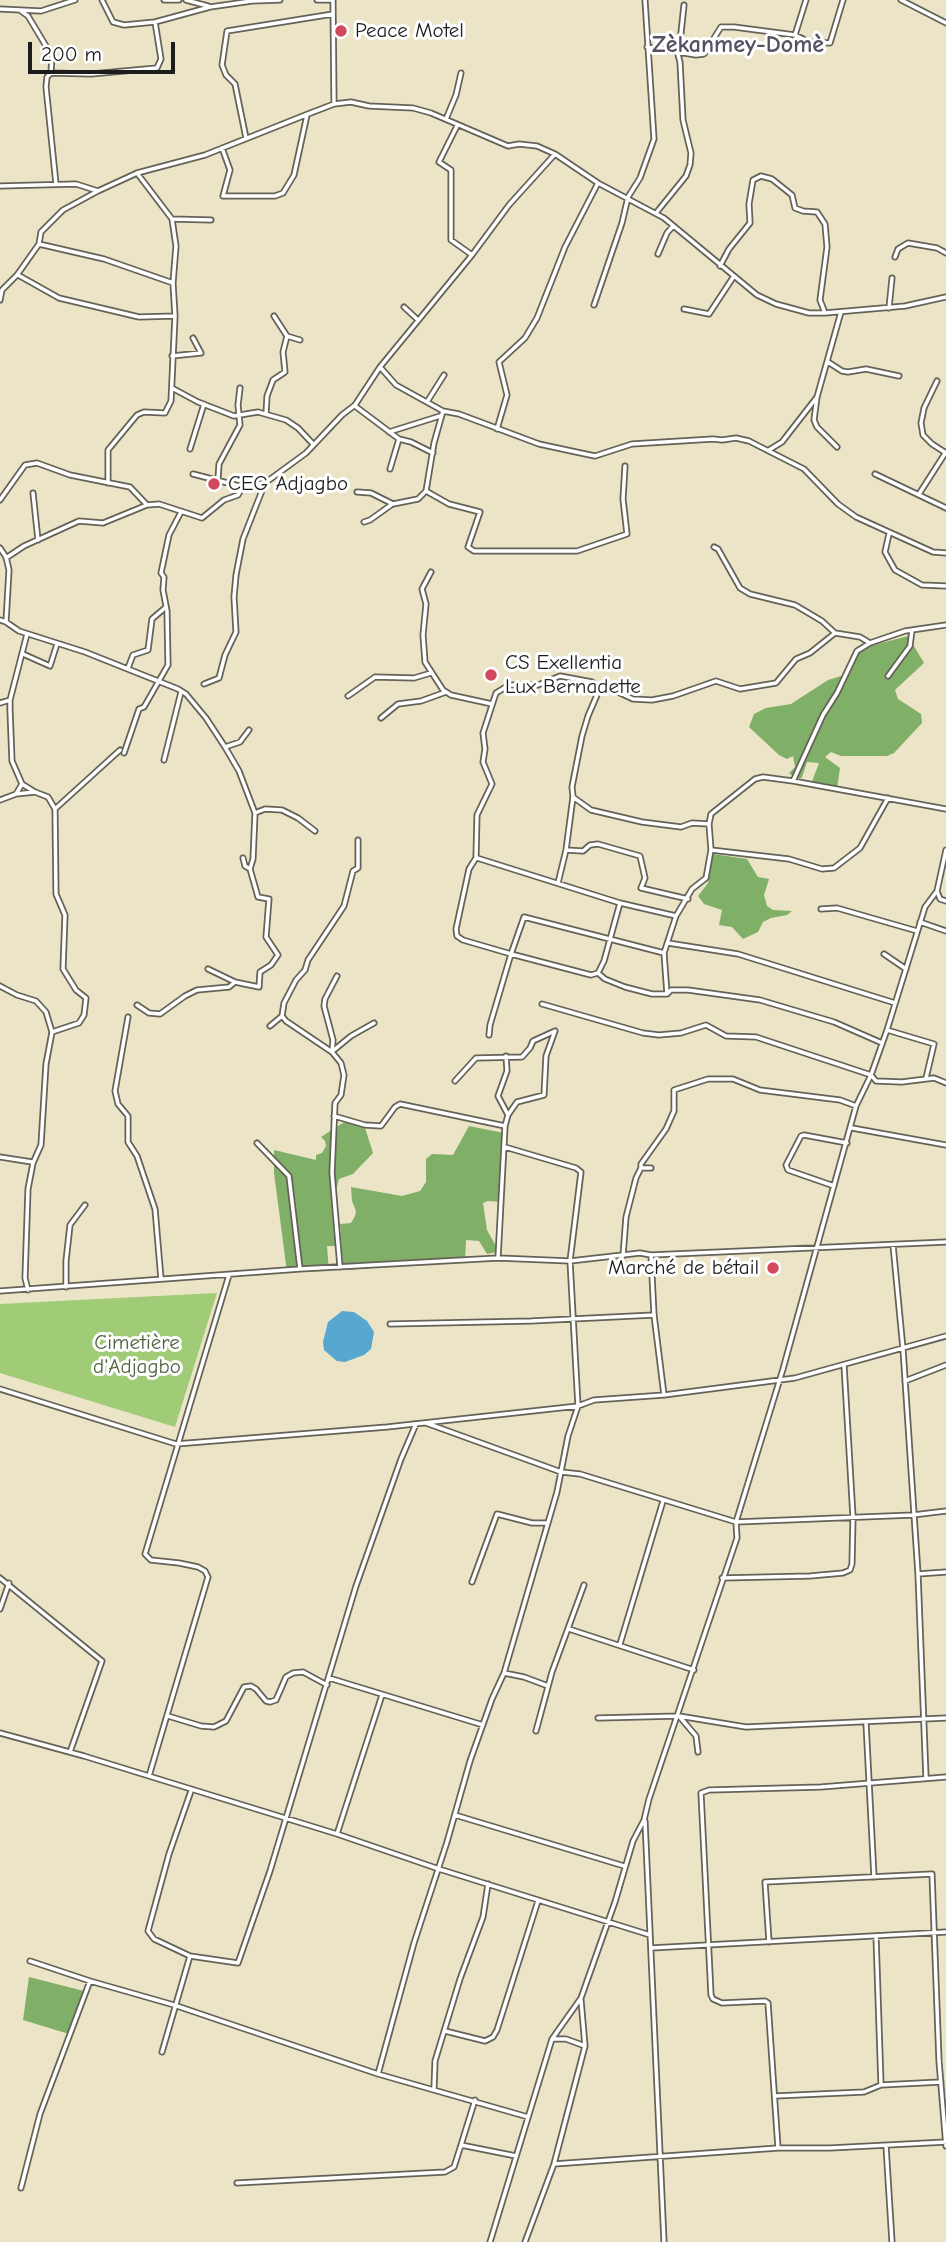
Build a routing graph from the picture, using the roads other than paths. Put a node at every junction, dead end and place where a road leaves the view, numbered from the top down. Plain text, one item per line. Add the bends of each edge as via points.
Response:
1 (72, 0) edge
2 (102, 0) edge
3 (164, 0) edge
4 (179, 0) edge
5 (186, 0) edge
6 (280, 0) edge
7 (317, 0) edge
8 (333, 0) edge
9 (645, 0) edge
10 (806, 0) edge
11 (843, 0) edge
12 (901, 0) edge
13 (684, 5) dead end
14 (209, 7) junction
15 (0, 9) edge
16 (21, 11) junction
17 (333, 14) junction
18 (155, 22) junction
19 (946, 23) edge
20 (795, 35) junction
21 (647, 47) junction
22 (677, 51) junction
23 (51, 73) junction
24 (461, 73) dead end
25 (334, 104) junction
26 (308, 114) junction
27 (446, 119) junction
28 (457, 126) junction
29 (246, 138) junction
30 (222, 148) junction
31 (555, 154) junction
32 (137, 173) junction
33 (598, 183) junction
34 (56, 184) junction
35 (0, 186) edge
36 (98, 191) junction
37 (628, 197) junction
38 (656, 213) junction
39 (172, 219) junction
40 (211, 220) dead end
41 (673, 226) junction
42 (39, 244) junction
43 (946, 253) edge
44 (658, 254) dead end
45 (472, 255) junction
46 (895, 257) dead end
47 (720, 266) junction
48 (17, 275) junction
49 (734, 276) junction
50 (892, 278) dead end
51 (173, 283) junction
52 (946, 297) edge
53 (0, 300) edge
54 (594, 305) dead end
55 (404, 307) dead end
56 (889, 308) junction
57 (684, 309) dead end
58 (841, 312) junction
59 (825, 313) junction
60 (175, 316) junction
61 (274, 316) dead end
62 (418, 320) junction
63 (286, 336) junction
64 (193, 338) dead end
65 (300, 340) dead end
66 (172, 356) junction
67 (828, 362) junction
68 (380, 367) junction
69 (444, 375) dead end
70 (899, 376) dead end
71 (937, 381) dead end
72 (172, 387) junction
73 (240, 388) dead end
74 (817, 397) junction
75 (427, 402) junction
76 (204, 404) junction
77 (355, 405) junction
78 (266, 414) junction
79 (442, 414) junction
80 (241, 416) junction
81 (497, 429) junction
82 (389, 432) junction
83 (399, 439) junction
84 (313, 444) junction
85 (837, 447) dead end
86 (190, 449) dead end
87 (769, 450) junction
88 (433, 453) junction
89 (946, 453) edge
90 (625, 466) dead end
91 (390, 469) dead end
92 (193, 474) dead end
93 (875, 474) dead end
94 (218, 480) junction
95 (108, 483) junction
96 (265, 483) junction
97 (243, 487) junction
98 (426, 491) junction
99 (357, 492) dead end
100 (33, 493) dead end
101 (919, 494) junction
102 (0, 500) edge
103 (393, 504) junction
104 (147, 505) junction
105 (946, 508) edge
106 (181, 512) junction
107 (364, 522) dead end
108 (889, 534) junction
109 (38, 540) junction
110 (714, 547) dead end
111 (0, 548) edge
112 (946, 553) edge
113 (6, 558) junction
114 (431, 572) dead end
115 (946, 586) edge
116 (166, 607) junction
117 (0, 620) edge
118 (6, 622) junction
119 (946, 625) edge
120 (912, 630) junction
121 (835, 633) junction
122 (27, 634) junction
123 (870, 643) junction
124 (57, 644) junction
125 (23, 654) junction
126 (128, 668) junction
127 (431, 673) junction
128 (888, 676) dead end
129 (159, 680) junction
130 (204, 684) dead end
131 (600, 688) junction
132 (181, 692) junction
133 (446, 692) junction
134 (348, 696) dead end
135 (10, 700) junction
136 (1, 704) edge
137 (492, 704) junction
138 (381, 718) dead end
139 (249, 730) dead end
140 (225, 747) junction
141 (164, 760) dead end
142 (793, 781) junction
143 (22, 784) junction
144 (35, 792) junction
145 (16, 794) junction
146 (573, 797) junction
147 (888, 798) junction
148 (0, 800) edge
149 (55, 809) junction
150 (946, 809) edge
151 (255, 813) junction
152 (709, 824) junction
153 (315, 831) dead end
154 (358, 840) dead end
155 (566, 850) junction
156 (711, 850) junction
157 (946, 850) edge
158 (243, 858) dead end
159 (476, 858) junction
160 (250, 869) junction
161 (558, 884) junction
162 (937, 891) junction
163 (688, 900) junction
164 (946, 901) edge
165 (620, 903) junction
166 (821, 909) dead end
167 (676, 916) junction
168 (920, 922) junction
169 (918, 931) junction
170 (946, 931) edge
171 (611, 941) junction
172 (668, 943) junction
173 (664, 953) junction
174 (510, 954) junction
175 (884, 954) dead end
176 (208, 969) dead end
177 (906, 969) junction
178 (598, 973) junction
179 (337, 976) dead end
180 (235, 982) junction
181 (0, 986) edge
182 (667, 994) junction
183 (896, 1003) junction
184 (542, 1004) dead end
185 (137, 1005) dead end
186 (282, 1016) junction
187 (128, 1017) dead end
188 (374, 1023) dead end
189 (270, 1026) dead end
190 (887, 1030) junction
191 (52, 1032) junction
192 (489, 1035) dead end
193 (882, 1043) junction
194 (333, 1051) junction
195 (506, 1056) junction
196 (871, 1075) junction
197 (926, 1078) junction
198 (455, 1081) dead end
199 (946, 1083) edge
200 (856, 1106) junction
201 (508, 1115) junction
202 (334, 1116) junction
203 (505, 1126) junction
204 (852, 1128) junction
205 (257, 1143) dead end
206 (848, 1143) junction
207 (946, 1145) edge
208 (505, 1147) junction
209 (0, 1157) edge
210 (33, 1163) junction
211 (641, 1168) junction
212 (652, 1168) dead end
213 (834, 1186) junction
214 (85, 1205) dead end
215 (946, 1242) edge
216 (893, 1245) junction
217 (817, 1249) junction
218 (652, 1255) junction
219 (623, 1256) junction
220 (498, 1258) junction
221 (570, 1261) junction
222 (340, 1267) junction
223 (300, 1269) junction
224 (229, 1275) junction
225 (161, 1279) junction
226 (66, 1287) junction
227 (28, 1290) junction
228 (0, 1292) edge
229 (654, 1315) junction
230 (572, 1319) junction
231 (390, 1324) dead end
232 (946, 1336) edge
233 (904, 1349) junction
234 (844, 1365) junction
235 (946, 1365) edge
236 (780, 1379) junction
237 (905, 1381) junction
238 (0, 1389) edge
239 (664, 1395) junction
240 (578, 1406) junction
241 (416, 1423) junction
242 (424, 1423) junction
243 (176, 1444) junction
244 (561, 1472) junction
245 (663, 1501) junction
246 (946, 1511) edge
247 (913, 1515) junction
248 (853, 1517) junction
249 (736, 1522) junction
250 (546, 1523) junction
251 (946, 1572) edge
252 (918, 1574) junction
253 (0, 1578) edge
254 (722, 1578) junction
255 (472, 1582) dead end
256 (9, 1583) junction
257 (584, 1586) dead end
258 (0, 1609) edge
259 (569, 1629) junction
260 (620, 1644) junction
261 (694, 1670) junction
262 (504, 1673) junction
263 (329, 1678) junction
264 (327, 1685) junction
265 (548, 1686) junction
266 (382, 1695) junction
267 (168, 1716) junction
268 (678, 1716) junction
269 (598, 1718) dead end
270 (946, 1718) edge
271 (923, 1719) junction
272 (866, 1723) junction
273 (483, 1725) junction
274 (536, 1731) dead end
275 (0, 1733) edge
276 (70, 1752) junction
277 (698, 1752) dead end
278 (149, 1776) junction
279 (946, 1777) edge
280 (926, 1778) junction
281 (869, 1783) junction
282 (191, 1791) junction
283 (455, 1815) junction
284 (286, 1820) junction
285 (645, 1820) junction
286 (337, 1834) junction
287 (624, 1866) junction
288 (439, 1869) junction
289 (874, 1877) junction
290 (488, 1884) junction
291 (538, 1900) junction
292 (608, 1922) junction
293 (934, 1933) junction
294 (946, 1933) edge
295 (650, 1935) junction
296 (876, 1936) junction
297 (769, 1942) junction
298 (709, 1945) junction
299 (650, 1948) junction
300 (190, 1956) junction
301 (30, 1961) dead end
302 (90, 1981) junction
303 (581, 1998) junction
304 (174, 2005) junction
305 (445, 2031) junction
306 (552, 2039) junction
307 (584, 2046) junction
308 (162, 2052) dead end
309 (378, 2074) junction
310 (941, 2082) junction
311 (881, 2085) junction
312 (434, 2089) junction
313 (775, 2096) junction
314 (475, 2100) junction
315 (528, 2117) junction
316 (946, 2144) edge
317 (461, 2145) junction
318 (886, 2146) junction
319 (778, 2148) junction
320 (516, 2156) junction
321 (660, 2158) junction
322 (554, 2164) junction
323 (237, 2183) dead end
324 (21, 2188) dead end
325 (490, 2242) edge
326 (525, 2242) edge
327 (664, 2242) edge
328 (892, 2242) edge

1 - 16 street via 41,11
2 - 18 street via 116,24
3 - 4 street
5 - 14 street
6 - 14 street
7 - 8 street
8 - 17 street
9 - 21 street
10 - 20 street
11 - 20 street via 830,43 808,42
12 - 19 street
13 - 22 street
14 - 18 street
15 - 16 street
16 - 23 street via 52,56
17 - 25 street
17 - 29 street via 227,31 222,65 234,84
18 - 23 street via 162,59 157,68
20 - 22 street via 721,27 704,54
21 - 22 street
21 - 37 street via 654,139
22 - 38 street via 690,165
23 - 34 street via 46,87
24 - 27 street
25 - 26 street
25 - 27 street via 414,108
26 - 29 street
26 - 30 street via 301,152 283,193 223,196 230,170
27 - 28 street
28 - 31 street via 508,146 537,146
28 - 45 street via 439,162 451,170 451,240
29 - 30 street
30 - 32 street
31 - 33 street
31 - 45 street
32 - 36 street
32 - 39 street
33 - 37 street
33 - 81 street via 565,247 537,318 525,338 499,362 507,395
34 - 35 street
34 - 36 street
36 - 42 street via 47,223
37 - 38 street
37 - 54 street
38 - 41 street
39 - 40 street
39 - 51 street via 176,246
41 - 44 street
41 - 47 street
42 - 48 street
42 - 51 street
43 - 46 street via 908,243 898,248
45 - 62 street
47 - 49 street
47 - 59 street via 750,223 753,180 761,176 772,179 792,195 795,208 817,212 825,224 827,247 820,300
48 - 53 street via 2,290
48 - 60 street via 59,298 139,317
49 - 57 street via 709,314
49 - 59 street via 776,304
50 - 56 street
51 - 60 street
52 - 56 street
55 - 62 street
56 - 58 street
58 - 59 street
58 - 67 street
60 - 66 street
61 - 63 street
62 - 68 street
63 - 65 street
63 - 78 street via 285,372 273,380
64 - 66 street via 201,353
66 - 72 street
67 - 70 street via 842,371 866,369
67 - 74 street
68 - 75 street via 396,385
68 - 77 street
69 - 75 street
71 - 89 street via 924,408 923,435
72 - 76 street
72 - 95 street via 165,414 137,415 108,450
73 - 80 street
74 - 85 street via 814,420
74 - 87 street via 782,442
75 - 79 street
76 - 80 street
76 - 86 street
77 - 82 street
77 - 84 street
78 - 80 street
78 - 84 street via 292,423
79 - 81 street via 459,414
79 - 82 street
79 - 88 street
80 - 94 street via 219,464
81 - 87 street via 595,456 632,444 736,438
82 - 83 street
83 - 88 street
83 - 91 street
84 - 96 street
87 - 108 street via 804,469 856,517
88 - 98 street
89 - 101 street
90 - 98 street via 627,534 577,551 474,551 468,547 480,512 449,504
92 - 94 street
93 - 101 street
94 - 97 street
95 - 102 street via 30,463
95 - 104 street via 130,487
96 - 97 street
96 - 130 street via 243,539 234,597 236,632 219,678
97 - 106 street via 202,518
98 - 103 street via 418,499
99 - 103 street
100 - 109 street
101 - 105 street
103 - 107 street
104 - 106 street
104 - 109 street via 103,523 79,522
106 - 116 street via 162,561
108 - 112 street
108 - 115 street via 885,552 895,570 922,585
109 - 113 street
110 - 121 street via 740,588 810,612
111 - 113 street
113 - 118 street via 10,580
114 - 127 street via 422,589 426,604 423,655
116 - 126 street via 152,619 148,650 133,655
116 - 129 street via 168,665
117 - 118 street
118 - 122 street
119 - 120 street
120 - 123 street
120 - 128 street via 910,646
121 - 123 street via 860,636
121 - 131 street via 796,659 776,683 740,689 716,681 652,700
122 - 124 street
122 - 125 street
123 - 142 street via 857,651
124 - 125 street via 50,666
124 - 126 street
125 - 135 street
126 - 129 street
127 - 133 street
127 - 134 street via 414,678 375,677
129 - 132 street
129 - 149 street via 139,709 122,752
131 - 137 street via 560,676 538,685 503,687
131 - 146 street via 582,736
132 - 140 street
132 - 141 street
133 - 137 street
133 - 138 street via 398,704
135 - 136 street
135 - 143 street via 12,761
137 - 159 street via 483,733 483,762 492,784 477,815
139 - 140 street via 240,742
140 - 151 street
142 - 147 street
142 - 152 street via 755,779 712,814
143 - 144 street
143 - 145 street
144 - 145 street
144 - 149 street via 48,797
145 - 148 street
146 - 152 street via 590,810 642,822 681,827
146 - 155 street
147 - 150 street
147 - 156 street via 860,848 834,868
149 - 191 street via 56,894 65,915 63,969 86,998 79,1023
151 - 153 street via 282,810
151 - 160 street
152 - 156 street
154 - 186 street via 358,868 353,871 344,905 296,980
155 - 161 street
155 - 163 street via 583,851 598,844 640,856 645,878 642,888
156 - 163 street via 706,878 692,889
157 - 162 street
158 - 160 street
159 - 161 street
159 - 174 street via 469,869 457,936
160 - 180 street via 258,897 269,899 266,937 278,955 260,972 260,987
161 - 165 street
162 - 164 street
162 - 168 street
163 - 167 street
165 - 167 street
165 - 171 street
166 - 169 street via 837,908
167 - 172 street
168 - 169 street
168 - 170 street
169 - 177 street
171 - 173 street
171 - 174 street via 524,916
171 - 178 street
172 - 173 street
172 - 183 street via 738,954
173 - 182 street
174 - 178 street
174 - 192 street
175 - 177 street
176 - 180 street
177 - 183 street
178 - 182 street via 625,987
179 - 194 street via 324,1006
180 - 185 street via 229,987 197,990 160,1014
181 - 191 street via 36,1001 46,1012
182 - 193 street via 688,989 760,1000 834,1022
183 - 190 street
184 - 196 street via 659,1035 706,1026 731,1037 756,1037
186 - 189 street
186 - 194 street
187 - 225 street via 116,1091 118,1104 128,1116 128,1142 155,1209
188 - 194 street
190 - 193 street
190 - 197 street via 934,1044
191 - 210 street via 41,1146
193 - 196 street
194 - 202 street via 344,1075
195 - 198 street via 476,1058
195 - 201 street via 507,1071 498,1096
195 - 201 street via 522,1057 533,1041 555,1031 546,1056 544,1095 517,1102
196 - 197 street via 882,1082
196 - 200 street
197 - 199 street
200 - 204 street
200 - 211 street via 760,1090 733,1079 708,1079 674,1090 674,1111
201 - 203 street
202 - 203 street via 381,1126 400,1104
202 - 222 street via 332,1173
203 - 208 street
204 - 206 street
204 - 207 street
205 - 223 street via 289,1176
206 - 213 street
206 - 213 street via 801,1136 786,1165 788,1170
208 - 220 street
208 - 221 street via 581,1172
209 - 210 street
210 - 227 street via 26,1227
211 - 212 street
211 - 219 street via 628,1208
213 - 217 street
214 - 226 street via 71,1225
215 - 216 street
216 - 217 street
216 - 233 street
217 - 218 street
217 - 236 street
218 - 219 street
218 - 229 street
219 - 221 street
220 - 221 street
220 - 222 street
221 - 230 street
222 - 223 street
223 - 224 street
224 - 225 street
224 - 243 street
225 - 226 street
226 - 227 street
227 - 228 street
229 - 230 street
229 - 239 street
230 - 231 street
230 - 240 street
232 - 233 street
233 - 234 street
233 - 237 street
234 - 236 street
234 - 248 street
235 - 237 street
236 - 239 street
236 - 249 street
237 - 247 street
238 - 243 street
239 - 240 street via 594,1400
240 - 242 street
240 - 244 street
241 - 242 street
241 - 243 street
241 - 263 street via 356,1586
242 - 244 street
243 - 267 street via 145,1554 151,1560 198,1567 208,1577
244 - 245 street
244 - 250 street
245 - 249 street
245 - 260 street
246 - 247 street
247 - 248 street
247 - 252 street
248 - 249 street
248 - 254 street via 852,1564 843,1573
249 - 254 street via 737,1538
250 - 255 street via 497,1514
250 - 262 street
251 - 252 street
252 - 271 street
253 - 256 street
254 - 261 street
256 - 258 street
256 - 276 street via 102,1661
257 - 259 street
259 - 260 street
259 - 265 street
260 - 261 street
261 - 268 street
262 - 265 street
262 - 273 street
263 - 264 street
263 - 266 street
264 - 267 street via 303,1672 293,1673 271,1702 257,1689 244,1687 226,1721 214,1727
264 - 284 street
265 - 274 street
266 - 273 street
266 - 286 street
267 - 278 street
268 - 269 street
268 - 272 street via 746,1727
268 - 277 street via 696,1736
268 - 285 street
270 - 271 street
271 - 272 street
271 - 280 street
272 - 281 street
273 - 283 street
275 - 276 street
276 - 278 street
278 - 282 street
279 - 280 street
280 - 281 street
281 - 289 street
281 - 298 street via 702,1791
282 - 284 street
282 - 300 street via 148,1931 154,1939
283 - 287 street
283 - 288 street
284 - 286 street
284 - 300 street via 238,1963
285 - 287 street
285 - 295 street
286 - 288 street
287 - 292 street
288 - 290 street
288 - 309 street
289 - 293 street via 932,1874
289 - 297 street via 765,1882
290 - 291 street
290 - 305 street via 482,1917
291 - 292 street
291 - 305 street via 493,2037 485,2041
292 - 295 street
292 - 303 street
293 - 294 street
293 - 296 street
293 - 310 street
295 - 299 street
296 - 297 street
296 - 311 street
297 - 298 street
298 - 299 street
298 - 313 street via 713,1999 768,2003
299 - 321 street
300 - 304 street
301 - 302 street
302 - 304 street
302 - 324 street via 40,2114
303 - 306 street
303 - 307 street
304 - 308 street
304 - 309 street
305 - 312 street via 435,2061
306 - 307 street
306 - 315 street
307 - 322 street
309 - 312 street
310 - 311 street
310 - 316 street
311 - 313 street via 864,2092
312 - 314 street
313 - 319 street
314 - 315 street
314 - 317 street
315 - 320 street
316 - 318 street
317 - 320 street
317 - 323 street via 454,2167 445,2172
318 - 319 street
318 - 328 street
319 - 321 street
320 - 325 street
321 - 322 street
321 - 327 street
322 - 326 street

